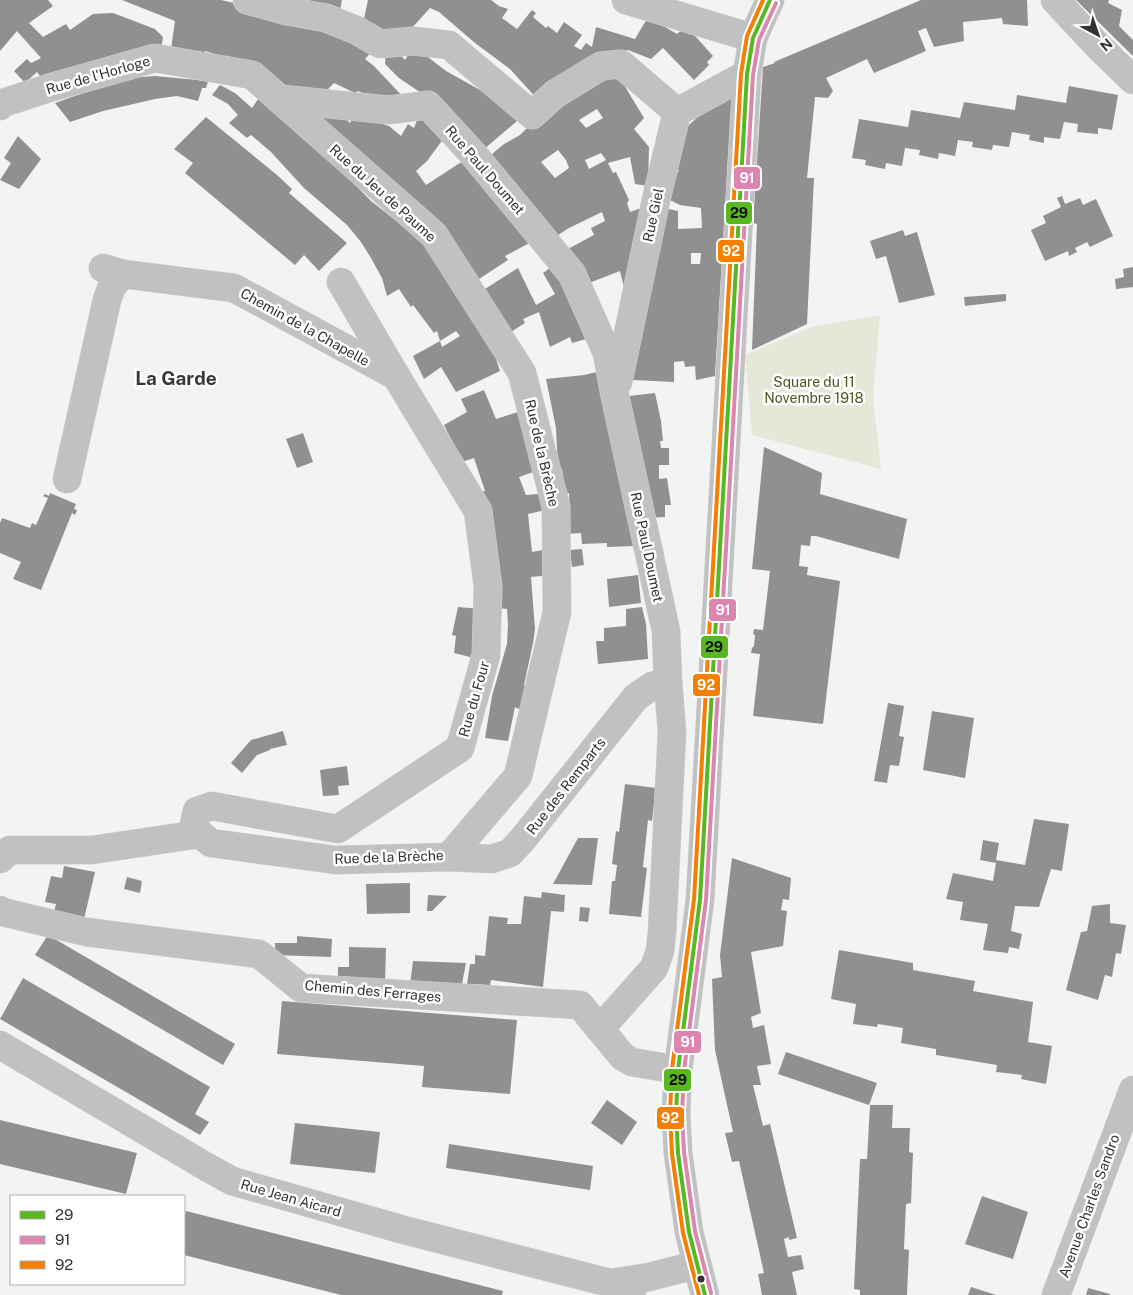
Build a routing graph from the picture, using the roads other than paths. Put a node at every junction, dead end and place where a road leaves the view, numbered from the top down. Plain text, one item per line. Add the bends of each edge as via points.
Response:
1 (247, 0) edge
2 (626, 0) edge
3 (770, 0) edge
4 (1055, 0) edge
5 (753, 38) junction
6 (747, 74) junction
7 (1133, 80) edge
8 (280, 100) junction
9 (0, 106) edge
10 (677, 112) junction
11 (341, 282) dead end
12 (522, 373) joint
13 (396, 376) junction
14 (615, 396) junction
15 (67, 479) dead end
16 (668, 682) junction
17 (200, 834) junction
18 (449, 857) junction
19 (0, 859) edge
20 (0, 910) edge
21 (600, 1029) junction
22 (0, 1045) edge
23 (678, 1070) junction
24 (1133, 1090) edge
25 (696, 1265) junction
26 (621, 1289) edge
27 (705, 1295) edge
28 (1056, 1295) edge

1 - 10 street via 326,18 380,44 414,41 449,45 532,115 555,94 601,66 621,64
2 - 5 street
3 - 5 street
4 - 7 street
5 - 6 street
6 - 10 street
6 - 23 street via 700,900
8 - 9 street, Rue de l'Horloge via 252,75 155,58 48,88
8 - 12 street, Rue du Jeu de Paume via 434,235
8 - 14 street, Rue Paul Doumet via 389,110 428,105 572,274 607,353
10 - 14 street, Rue Giel
11 - 13 street, Rue du Four
12 - 18 street, Rue de la Brèche via 556,507 557,612 518,776
13 - 15 street, Chemin de la Chapelle via 234,288 113,271
13 - 17 street, Rue du Four via 478,512 488,587 486,655 460,748 338,828 212,806 197,811 194,829
14 - 16 street, Rue Paul Doumet via 666,631
16 - 18 street, Rue des Remparts via 652,686 636,697 510,853 492,859
16 - 21 street, Rue Paul Doumet via 672,732 660,951 654,968
17 - 18 street, Rue de la Brèche via 212,843 336,860
17 - 19 street via 92,850 10,850
20 - 21 street, Chemin des Ferrages via 86,932 258,954 301,988 580,1005
21 - 23 street, Chemin des Ferrages via 623,1057 632,1062
22 - 26 street, Rue Jean Aicard via 232,1181
23 - 25 street via 678,1153
24 - 28 street, Avenue Charles Sandro
25 - 26 street, Rue Jean Aicard via 649,1277
25 - 27 street

